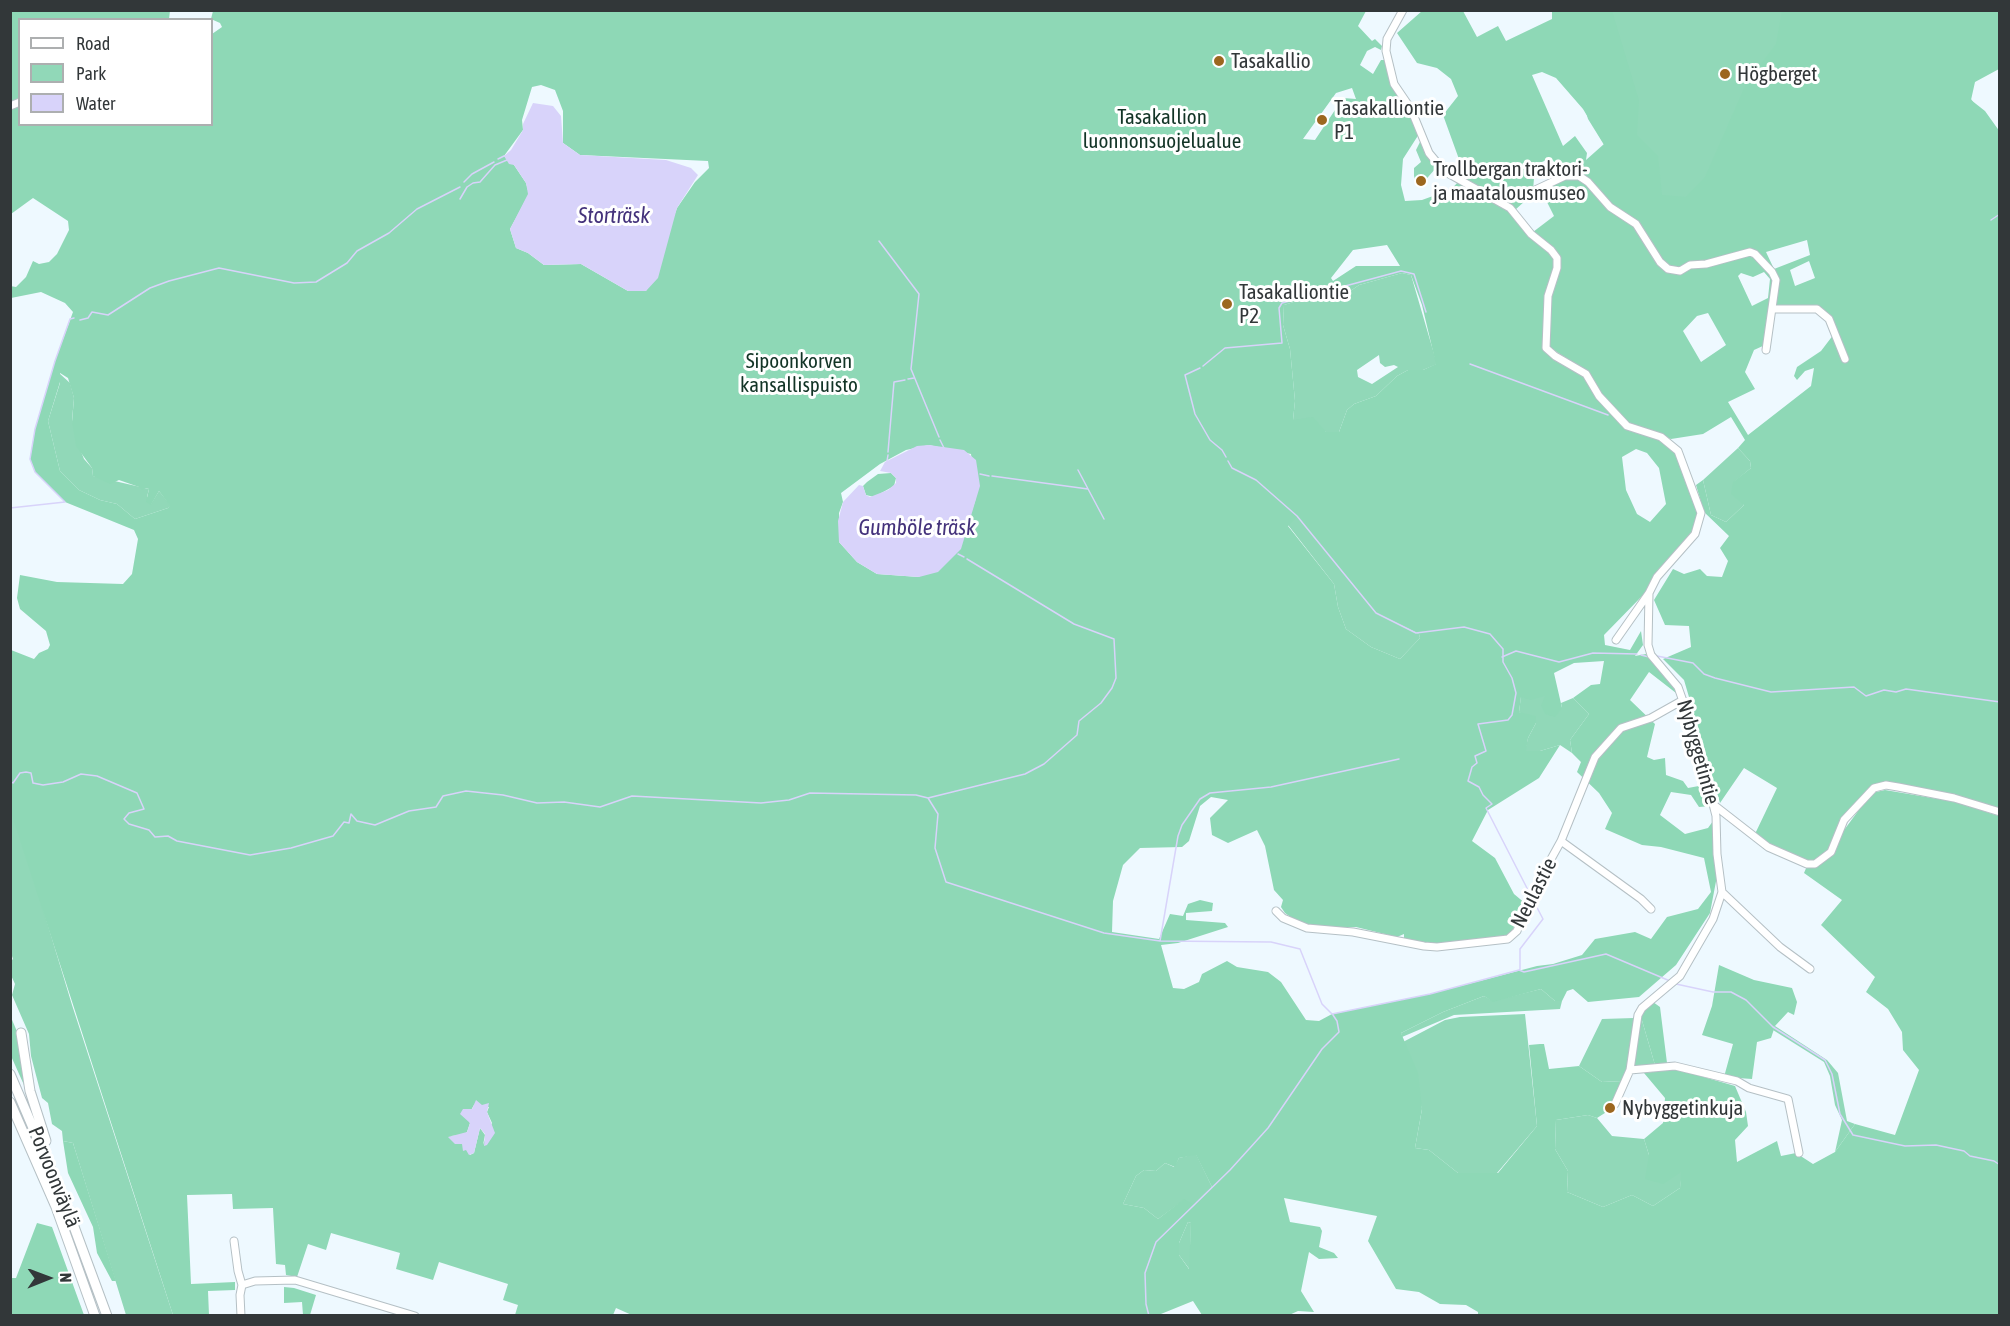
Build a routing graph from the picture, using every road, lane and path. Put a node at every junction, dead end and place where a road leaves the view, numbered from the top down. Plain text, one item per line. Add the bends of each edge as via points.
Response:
1 (1403, 10) edge
2 (1491, 197) junction
3 (1772, 309) junction
4 (1766, 350) dead end
5 (1845, 359) dead end
6 (1649, 593) junction
7 (1616, 640) dead end
8 (1683, 700) junction
9 (1714, 805) junction
10 (2000, 812) edge
11 (1561, 841) junction
12 (1722, 892) junction
13 (1651, 909) dead end
14 (1276, 911) dead end
15 (1810, 969) dead end
16 (21, 1033) dead end
17 (1630, 1070) junction
18 (10, 1074) edge
19 (10, 1102) edge
20 (1614, 1104) dead end
21 (1799, 1153) dead end
22 (58, 1184) junction
23 (234, 1241) dead end
24 (243, 1285) junction
25 (95, 1316) edge
26 (107, 1316) edge
27 (241, 1316) edge
28 (415, 1316) edge

1 - 2 street via 1386,46 1394,84 1411,109 1439,168
2 - 3 street via 1533,191 1565,176 1584,178 1610,207 1636,224 1668,269 1680,271 1690,265 1755,254 1776,280
2 - 6 street via 1510,208 1557,258 1548,296 1546,348 1586,374 1620,420 1633,430 1668,440 1684,461 1700,504 1701,520 1695,534 1657,577
3 - 4 street
3 - 5 street via 1817,309 1829,319
6 - 7 street
6 - 8 street, Nybyggetintie via 1651,655 1678,687
8 - 9 street, Nybyggetintie
8 - 11 street, Neulastie via 1621,728 1610,738 1589,768
9 - 10 street via 1768,847 1807,864 1815,864 1831,852 1844,820 1874,788 1886,785 1909,789
9 - 12 street, Nybyggetintie
11 - 13 street
11 - 14 street, Neulastie via 1531,895 1517,931 1508,939 1437,947 1353,932 1312,930
12 - 15 street via 1780,947
12 - 17 street, Nybyggetintie via 1710,925 1680,976 1638,1015
16 - 22 highway via 30,1091
17 - 20 street, Nybyggetintie
17 - 21 street via 1675,1066 1788,1098
18 - 22 highway, Porvoonväylä
19 - 25 highway, Porvoonväylä via 62,1223
22 - 26 highway, Porvoonväylä
23 - 24 street
24 - 27 street
24 - 28 street via 295,1280

